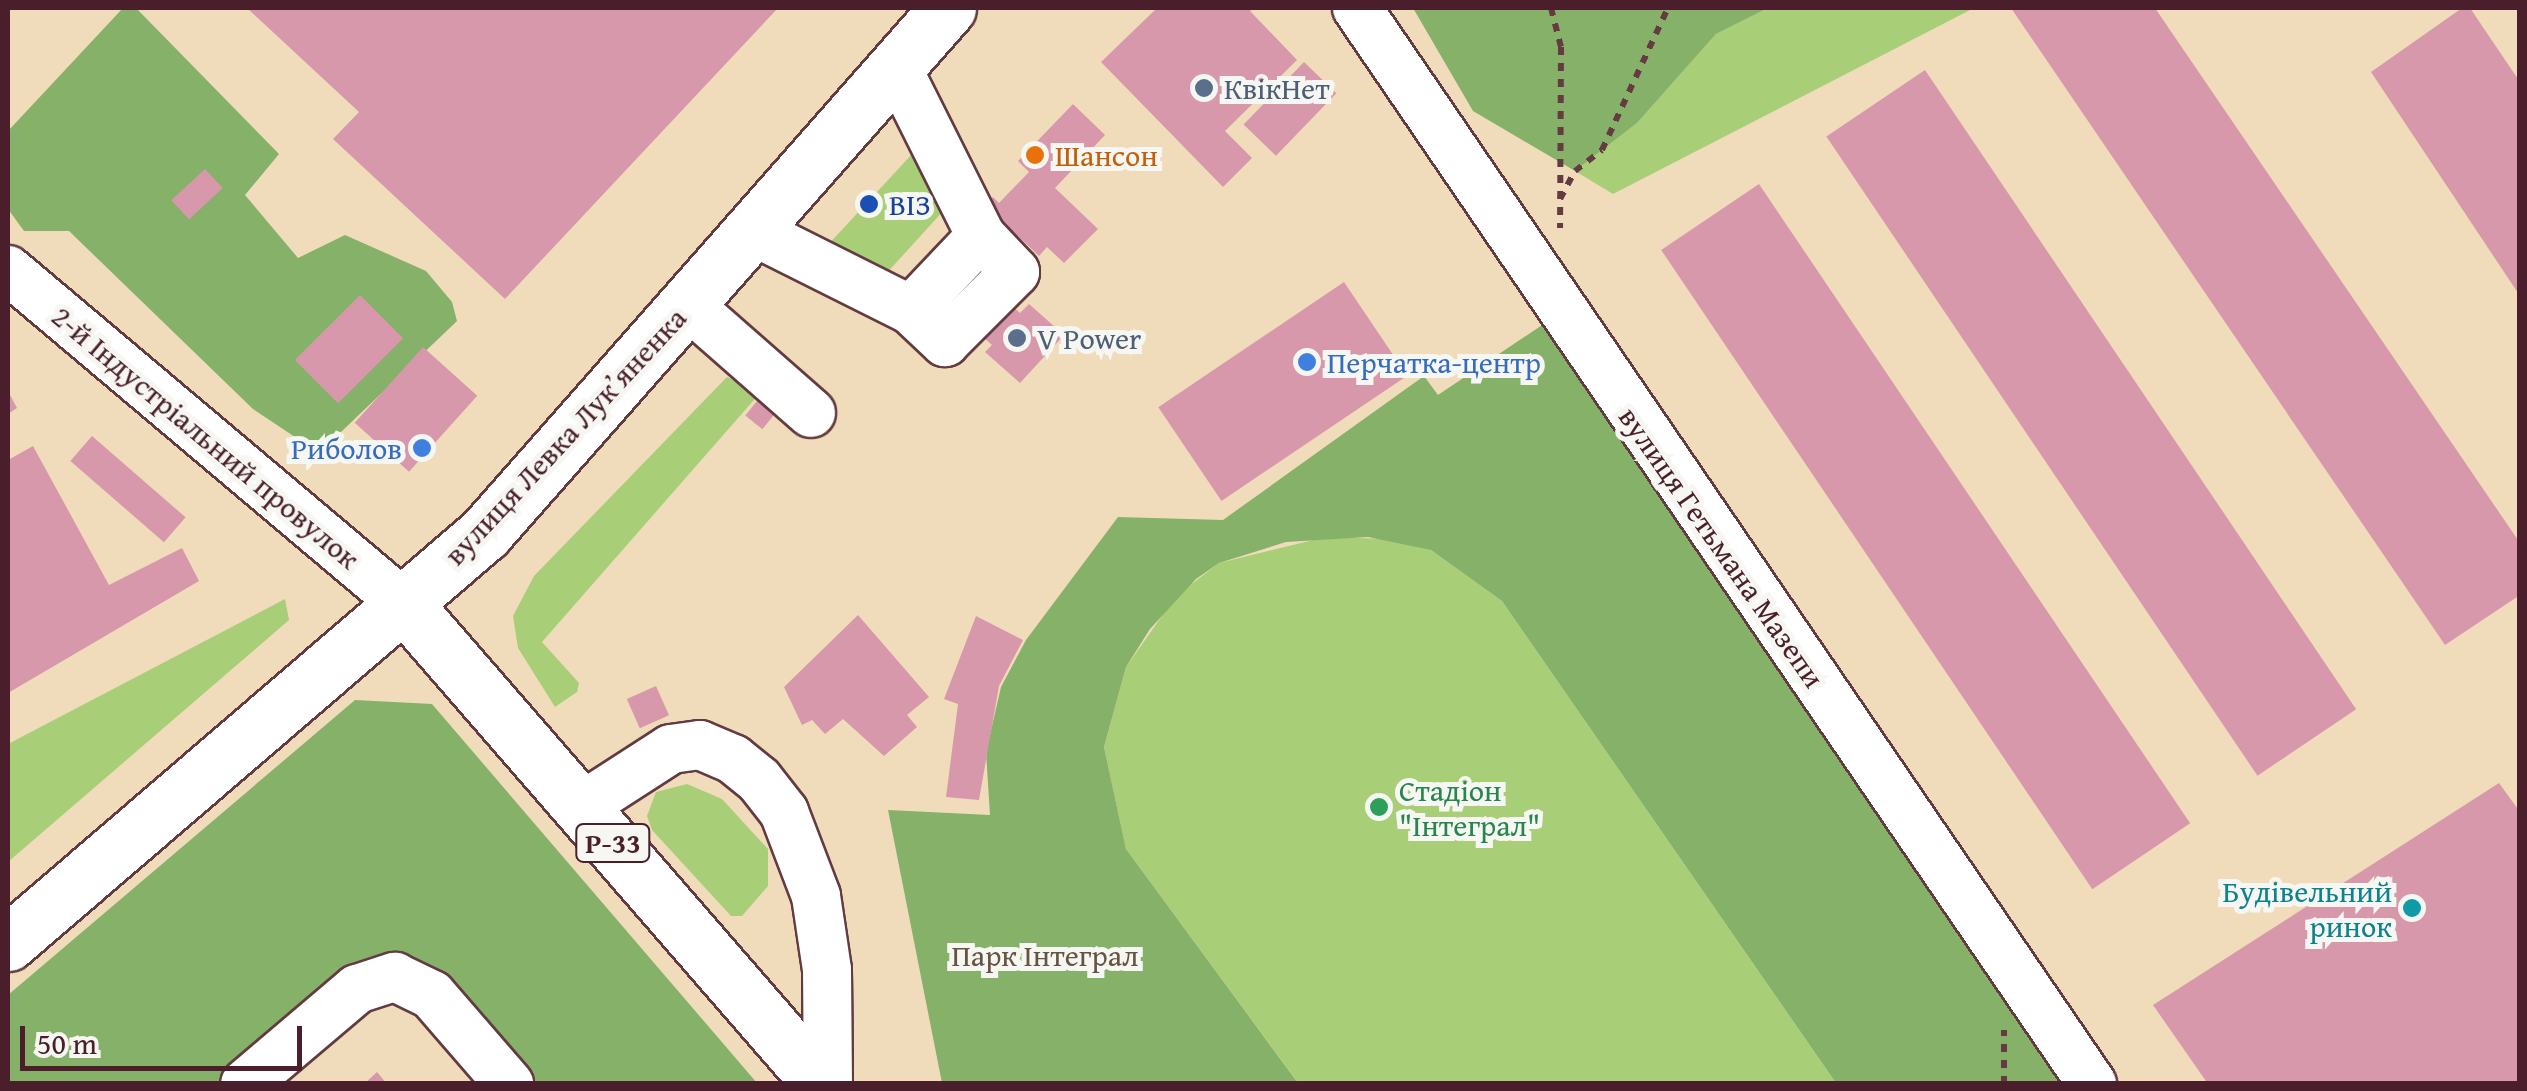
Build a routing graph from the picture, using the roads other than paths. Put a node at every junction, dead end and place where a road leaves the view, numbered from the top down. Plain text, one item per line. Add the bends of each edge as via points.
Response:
1 (948, 8) edge
2 (1357, 8) edge
3 (896, 66) junction
4 (751, 230) junction
5 (8, 270) edge
6 (687, 304) junction
7 (812, 413) dead end
8 (404, 604) junction
9 (582, 807) junction
10 (8, 942) edge
11 (245, 1084) edge
12 (509, 1084) edge
13 (824, 1084) edge
14 (2092, 1084) edge

1 - 3 main road, вулиця Левка Лукʼяненка
2 - 14 street, вулиця Гетьмана Мазепи
3 - 4 main road, вулиця Левка Лукʼяненка
3 - 4 street via 980,236 911,310
4 - 6 main road, вулиця Левка Лукʼяненка
5 - 8 street, 2-й Індустріальний провулок
6 - 7 street
6 - 8 main road, вулиця Левка Лукʼяненка via 485,533
8 - 9 main road, Р-33
8 - 10 main road, вулиця Левка Лукʼяненка
9 - 13 main road, Р-33
9 - 13 street via 671,748 700,745 733,758 759,780 799,842 816,896 827,970
11 - 12 street via 357,989 395,977 432,995

